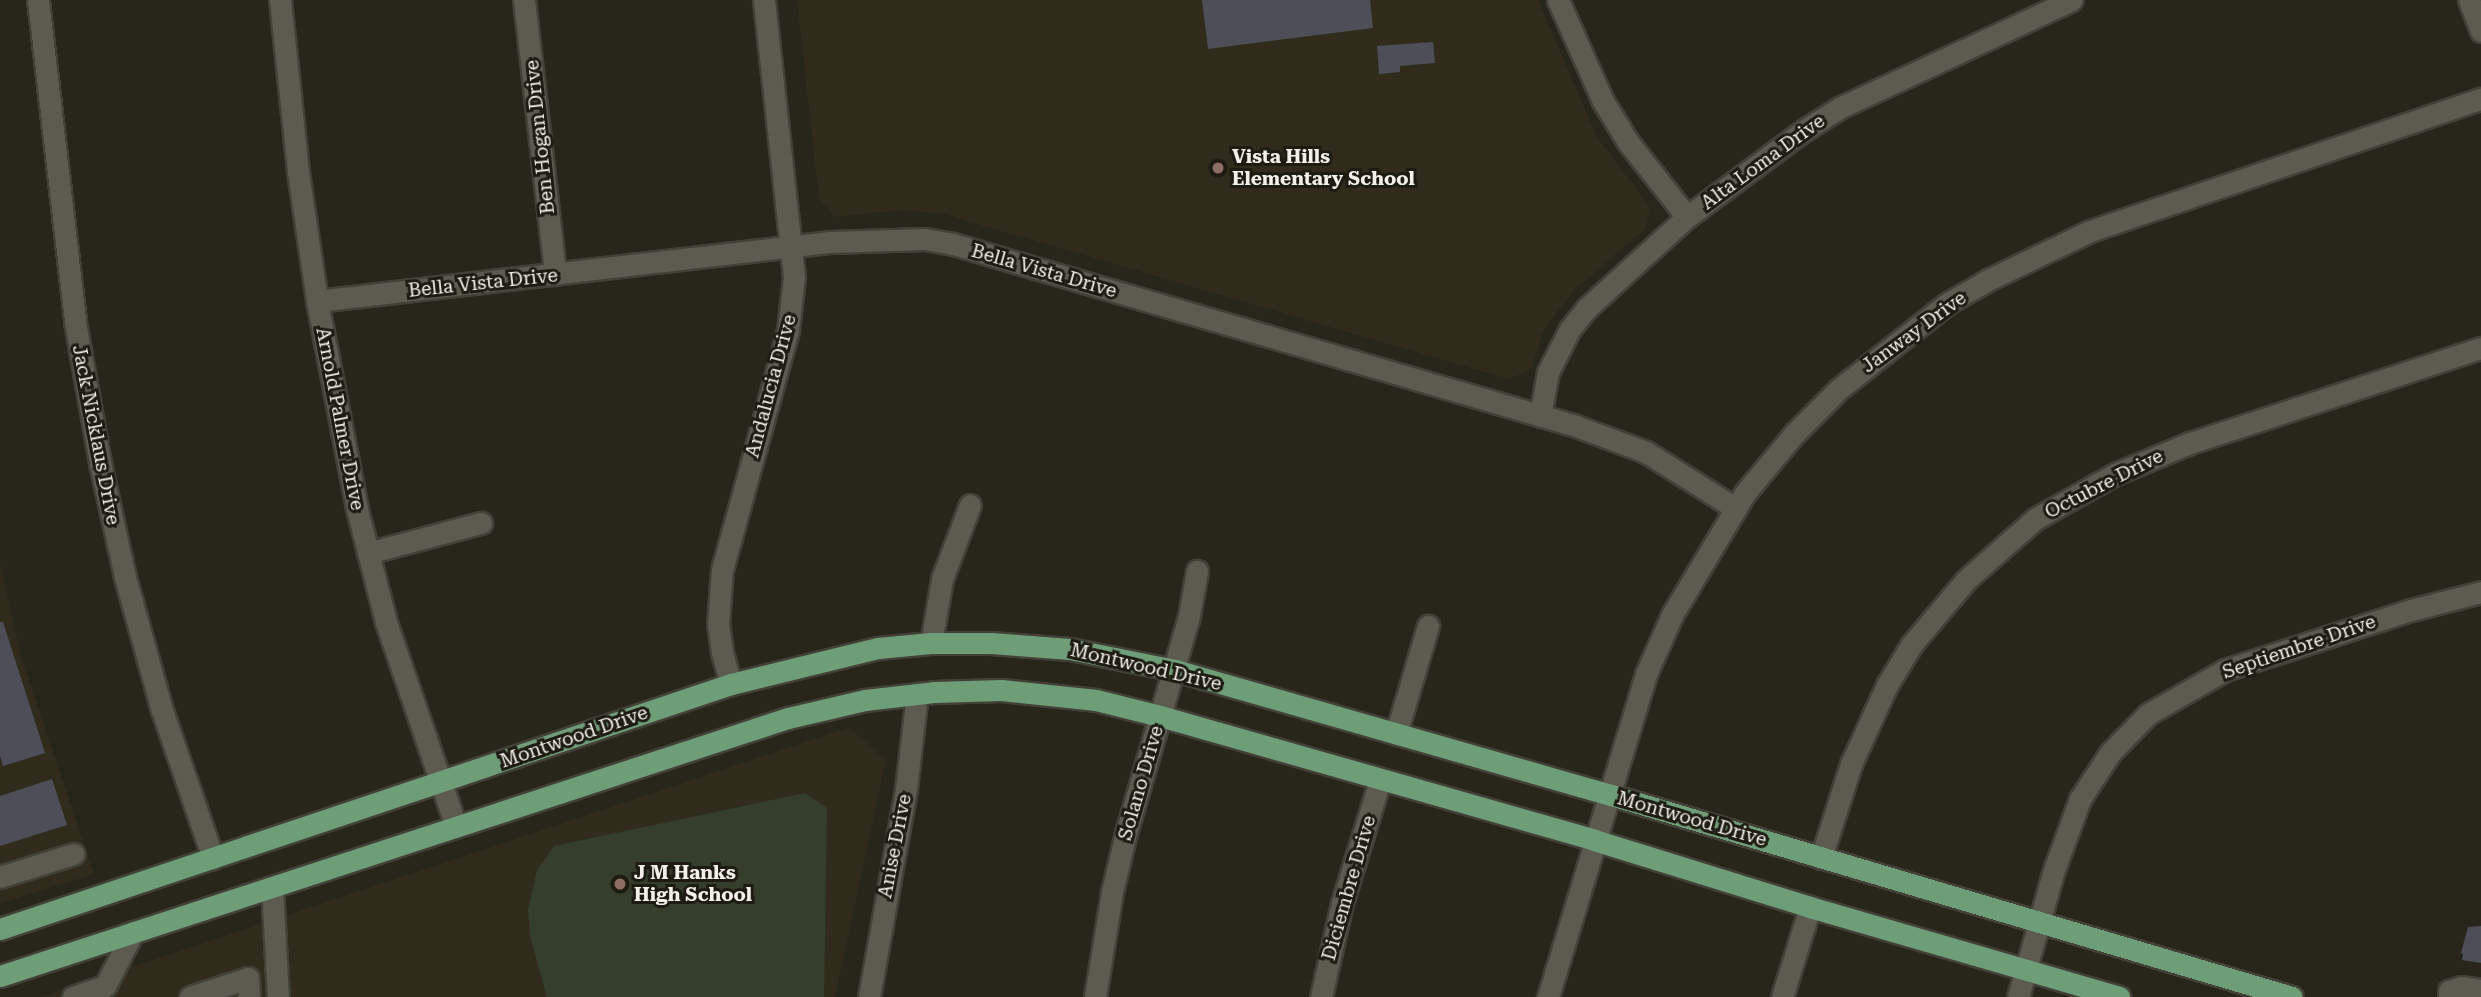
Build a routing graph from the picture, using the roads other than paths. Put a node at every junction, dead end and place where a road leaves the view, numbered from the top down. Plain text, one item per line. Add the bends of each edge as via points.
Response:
1 (38, 0) edge
2 (280, 0) edge
3 (524, 0) edge
4 (764, 0) edge
5 (1558, 0) edge
6 (2071, 0) edge
7 (2469, 0) edge
8 (2481, 31) edge
9 (2481, 99) edge
10 (1687, 217) junction
11 (793, 247) junction
12 (555, 274) junction
13 (317, 302) junction
14 (2481, 348) edge
15 (1540, 416) junction
16 (970, 505) dead end
17 (1735, 508) junction
18 (481, 523) dead end
19 (368, 553) junction
20 (1197, 571) dead end
21 (2481, 592) edge
22 (1427, 626) dead end
23 (931, 643) junction
24 (1174, 670) junction
25 (731, 684) junction
26 (917, 694) junction
27 (1160, 716) junction
28 (1396, 734) junction
29 (1380, 780) junction
30 (442, 782) junction
31 (1611, 795) junction
32 (456, 827) junction
33 (1594, 840) junction
34 (73, 854) dead end
35 (213, 858) junction
36 (1821, 858) junction
37 (0, 877) edge
38 (272, 887) junction
39 (1810, 907) junction
40 (2037, 923) junction
41 (0, 929) edge
42 (133, 932) junction
43 (2026, 970) junction
44 (0, 976) edge
45 (2481, 990) edge
46 (199, 996) edge
47 (73, 997) edge
48 (249, 997) edge
49 (278, 997) edge
50 (869, 997) edge
51 (1095, 997) edge
52 (1321, 997) edge
53 (1548, 997) edge
54 (1782, 997) edge
55 (2018, 997) edge
56 (2119, 997) edge
57 (2292, 997) edge
58 (2449, 997) edge

1 - 35 street, Jack Nicklaus Drive via 75,322 100,463 125,577 162,710
2 - 13 street, Arnold Palmer Drive
3 - 12 street, Ben Hogan Drive
4 - 11 street, Andalucia Drive
5 - 10 street via 1603,101 1634,151
6 - 10 street, Alta Loma Drive via 1841,107
7 - 8 street
9 - 17 street, Janway Drive via 2090,231 1988,280 1938,311 1839,389 1766,466
10 - 15 street, Alta Loma Drive via 1570,329 1548,372
11 - 12 street, Bella Vista Drive
11 - 15 street, Bella Vista Drive via 883,238 953,244
11 - 25 street, Andalucia Drive via 788,331 733,523 718,595 722,652
12 - 13 street, Bella Vista Drive
13 - 19 street, Arnold Palmer Drive
14 - 36 street, Octubre Drive via 2190,443 2115,474 2035,519 1966,580 1912,644 1861,740
15 - 17 street, Bella Vista Drive via 1646,452
16 - 23 street via 942,579
17 - 31 street, Janway Drive via 1672,615 1646,674
18 - 19 street
19 - 30 street, Arnold Palmer Drive via 386,622
20 - 24 street, Solano Drive
21 - 40 street, Septiembre Drive via 2225,670 2148,715 2110,753 2080,799
22 - 28 street
23 - 24 main road, Montwood Drive via 1070,649
23 - 25 main road, Montwood Drive via 878,648
24 - 27 street, Solano Drive
24 - 28 main road, Montwood Drive
25 - 30 main road, Montwood Drive
26 - 27 main road via 1047,693
26 - 32 main road via 865,700 788,718
26 - 50 street, Anise Drive via 906,789
27 - 29 main road
27 - 51 street, Solano Drive via 1112,891
28 - 31 main road, Montwood Drive
29 - 33 main road
29 - 52 street, Diciembre Drive via 1342,903
30 - 32 street, Arnold Palmer Drive
30 - 35 main road, Montwood Drive
31 - 33 street, Janway Drive
31 - 36 main road, Montwood Drive
32 - 38 main road
33 - 39 main road
33 - 53 street, Janway Drive
34 - 37 street
35 - 41 main road, Montwood Drive
36 - 40 main road, Montwood Drive
38 - 42 main road
38 - 49 street
39 - 43 main road
39 - 54 street
40 - 43 street, Septiembre Drive
40 - 57 main road, Montwood Drive
42 - 44 main road
42 - 47 street via 105,986
43 - 55 street, Septiembre Drive
43 - 56 main road
45 - 58 street via 2462,987 2449,991
46 - 48 street via 248,978

